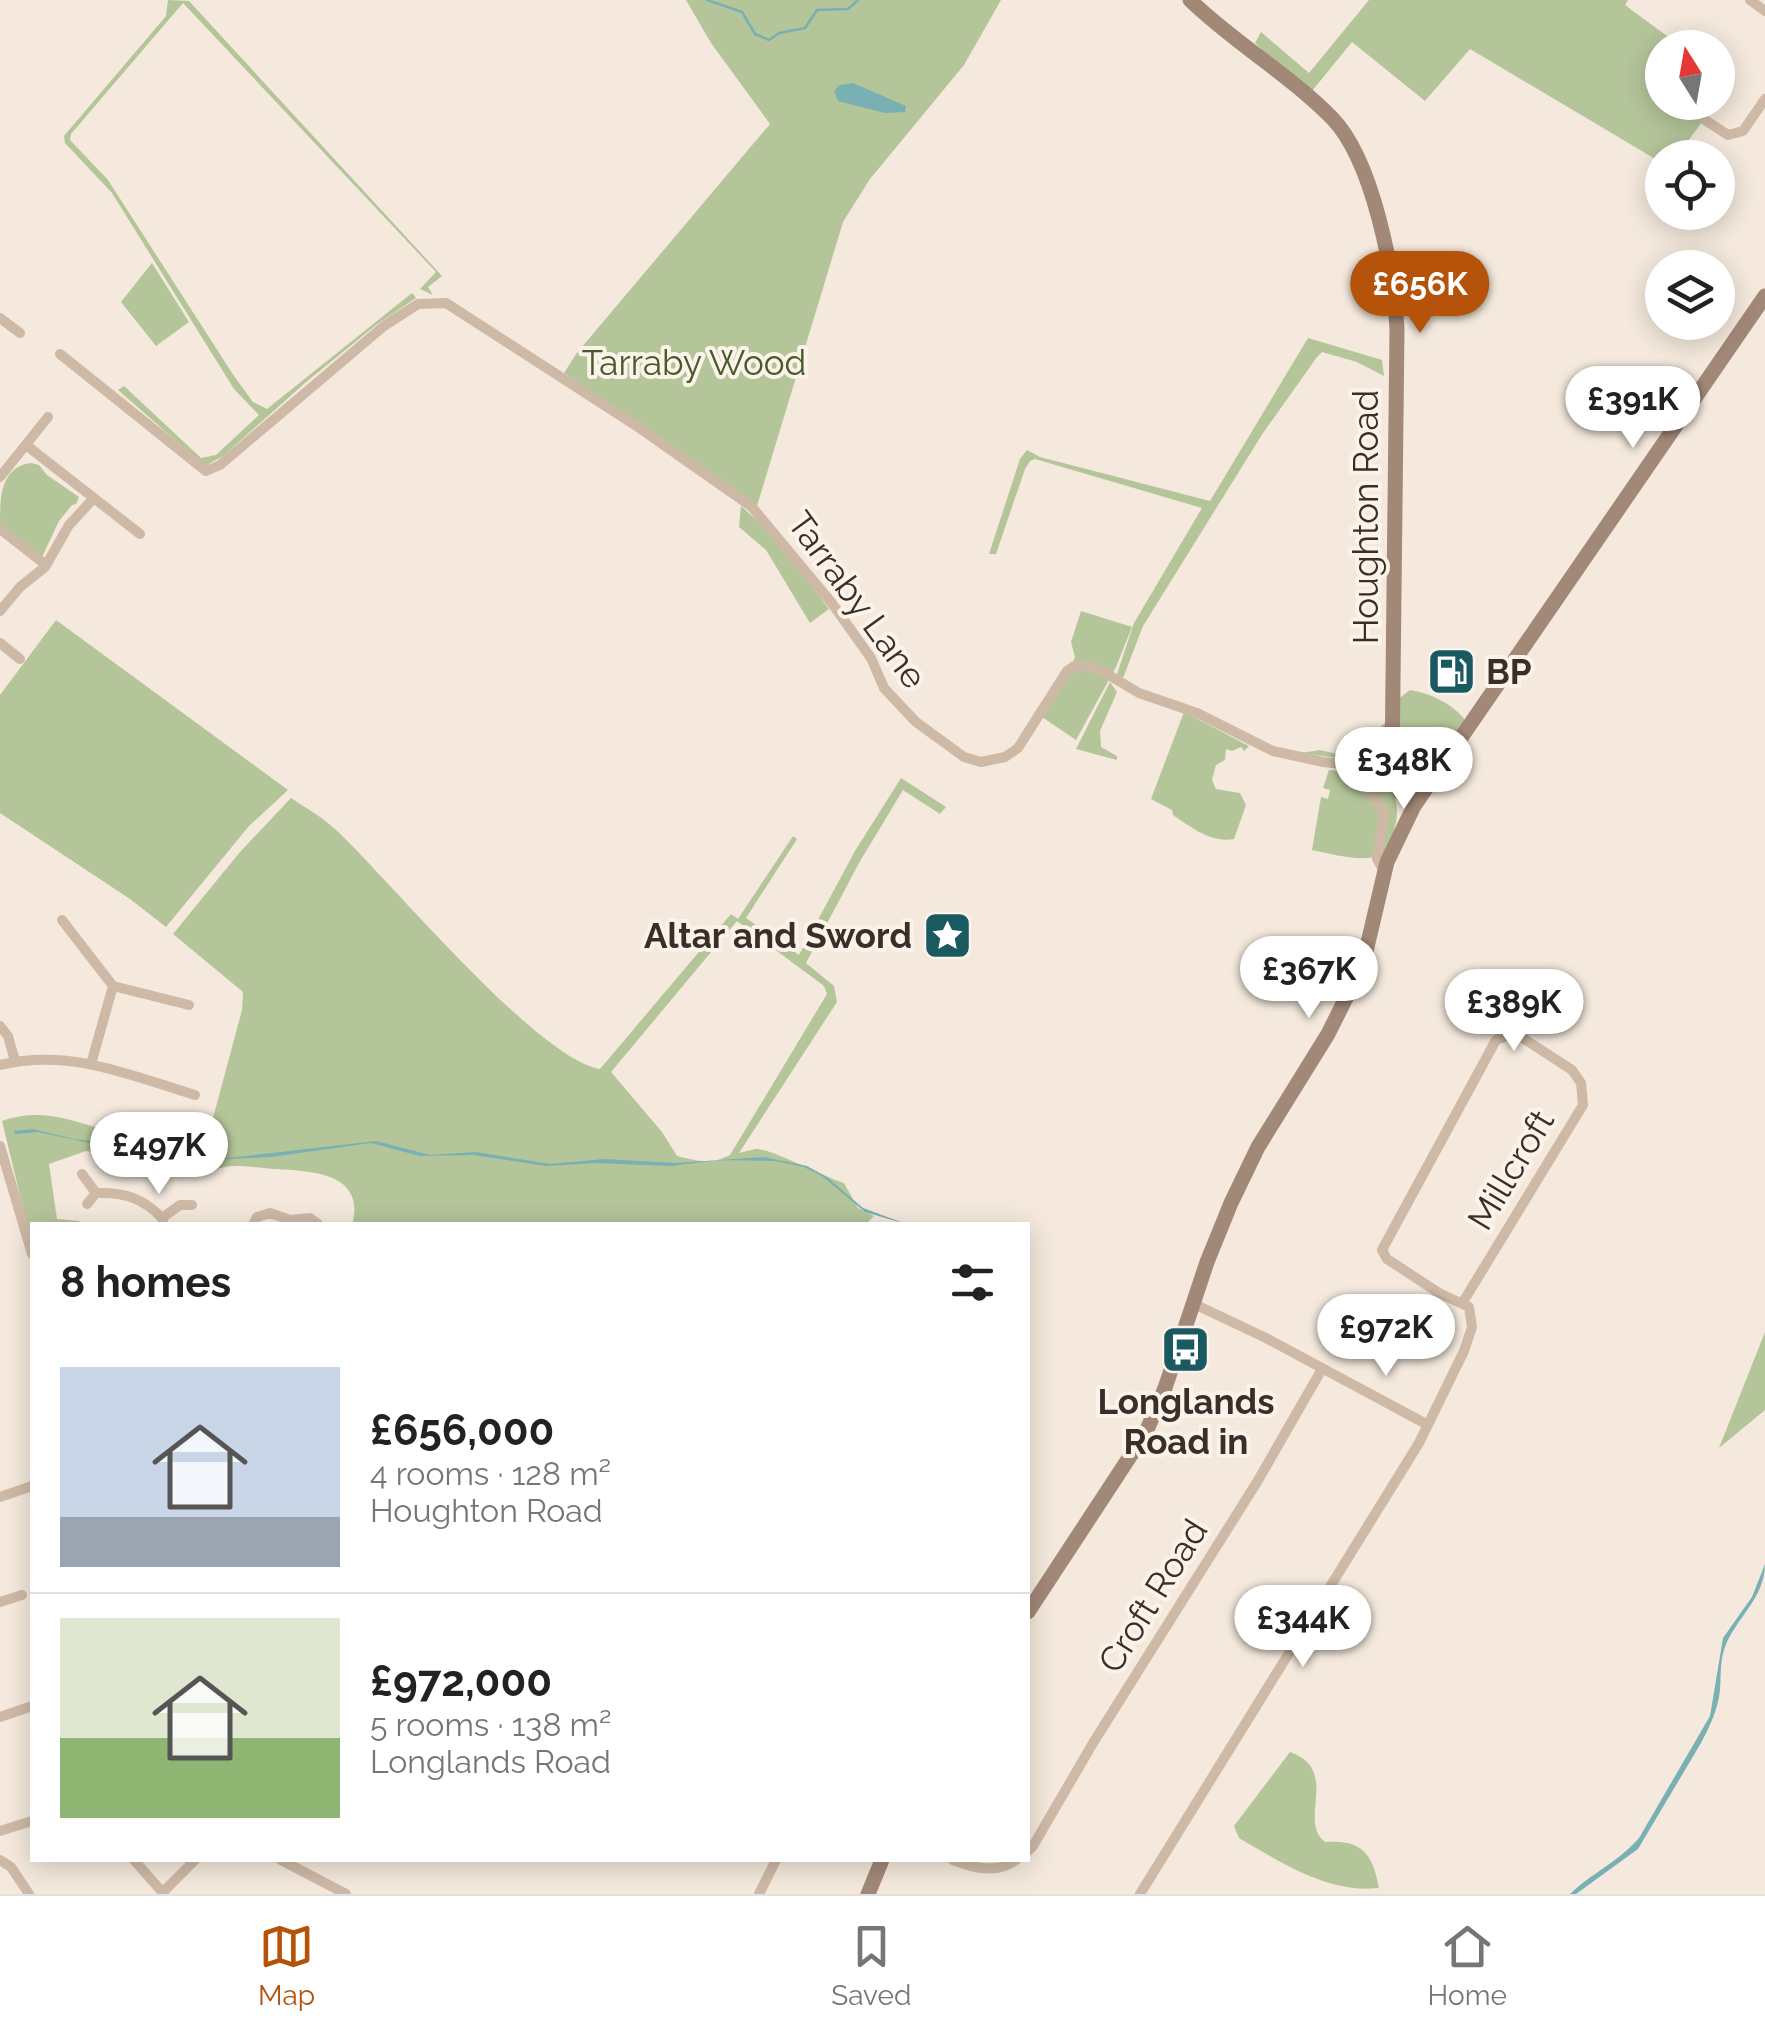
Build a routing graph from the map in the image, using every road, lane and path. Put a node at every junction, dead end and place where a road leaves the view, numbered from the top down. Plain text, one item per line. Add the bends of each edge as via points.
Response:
1 (1190, 0) edge
2 (1750, 0) edge
3 (1765, 10) edge
4 (1765, 99) edge
5 (1704, 120) dead end
6 (1765, 296) edge
7 (0, 318) edge
8 (0, 338) edge
9 (60, 354) dead end
10 (48, 417) dead end
11 (26, 444) junction
12 (0, 477) edge
13 (92, 498) junction
14 (0, 530) edge
15 (140, 534) dead end
16 (46, 565) junction
17 (0, 611) edge
18 (0, 642) edge
19 (20, 658) dead end
20 (1364, 767) junction
21 (1392, 770) junction
22 (1414, 806) junction
23 (1385, 873) junction
24 (62, 920) dead end
25 (113, 986) junction
26 (190, 1005) dead end
27 (0, 1026) edge
28 (15, 1061) junction
29 (91, 1064) junction
30 (0, 1065) edge
31 (195, 1094) dead end
32 (0, 1146) edge
33 (82, 1174) dead end
34 (96, 1193) junction
35 (87, 1204) dead end
36 (192, 1205) dead end
37 (308, 1205) dead end
38 (304, 1218) junction
39 (163, 1222) edge
40 (255, 1222) edge
41 (313, 1222) edge
42 (30, 1247) edge
43 (1463, 1302) junction
44 (1192, 1304) junction
45 (1322, 1368) junction
46 (1428, 1425) junction
47 (30, 1487) edge
48 (0, 1497) edge
49 (22, 1595) dead end
50 (0, 1602) edge
51 (1030, 1609) edge
52 (30, 1707) edge
53 (0, 1717) edge
54 (30, 1822) edge
55 (0, 1831) edge
56 (0, 1848) edge
57 (1030, 1849) edge
58 (0, 1860) edge
59 (136, 1862) edge
60 (192, 1862) edge
61 (285, 1862) edge
62 (775, 1862) edge
63 (881, 1862) edge
64 (958, 1862) edge
65 (1013, 1862) edge
66 (29, 1894) edge
67 (163, 1894) edge
68 (346, 1894) edge
69 (759, 1894) edge
70 (868, 1894) edge
71 (1140, 1894) edge

1 - 21 main road, Houghton Road via 1333,120 1352,149 1389,255 1397,329
2 - 3 street
4 - 5 street via 1743,131 1728,135
6 - 22 main road
7 - 8 street via 15,329
9 - 20 street, Tarraby Lane via 206,470 384,326 418,304 446,303 752,507 858,636 892,699 964,756 980,762 1011,754 1067,671 1086,665 1272,751
10 - 11 street
11 - 12 street
11 - 13 street
13 - 15 street
13 - 16 street
14 - 16 street
16 - 17 street
18 - 19 street
20 - 21 street, Tarraby Lane
20 - 23 street via 1364,787 1384,811 1377,859
21 - 22 main road
22 - 23 main road
23 - 44 main road via 1350,993 1258,1146
24 - 25 street
25 - 26 street
25 - 29 street
27 - 28 street
28 - 29 street
28 - 30 street
29 - 31 street
32 - 42 street
33 - 34 street
34 - 35 street
34 - 39 street via 143,1200
36 - 39 street via 180,1204
37 - 38 street
38 - 40 street via 270,1212
38 - 41 street
43 - 43 street, Millcroft via 1438,1293 1382,1250 1496,1040 1516,1033 1572,1070 1582,1083 1583,1105
43 - 46 street via 1471,1314 1470,1335
44 - 45 street
44 - 51 main road via 1146,1432
45 - 46 street
45 - 57 street, Croft Road
46 - 71 street
47 - 48 street
49 - 50 street
52 - 53 street
54 - 55 street
56 - 58 street
58 - 66 street
59 - 67 street
60 - 67 street
61 - 68 street
62 - 69 street
63 - 70 main road
64 - 65 street via 977,1869

